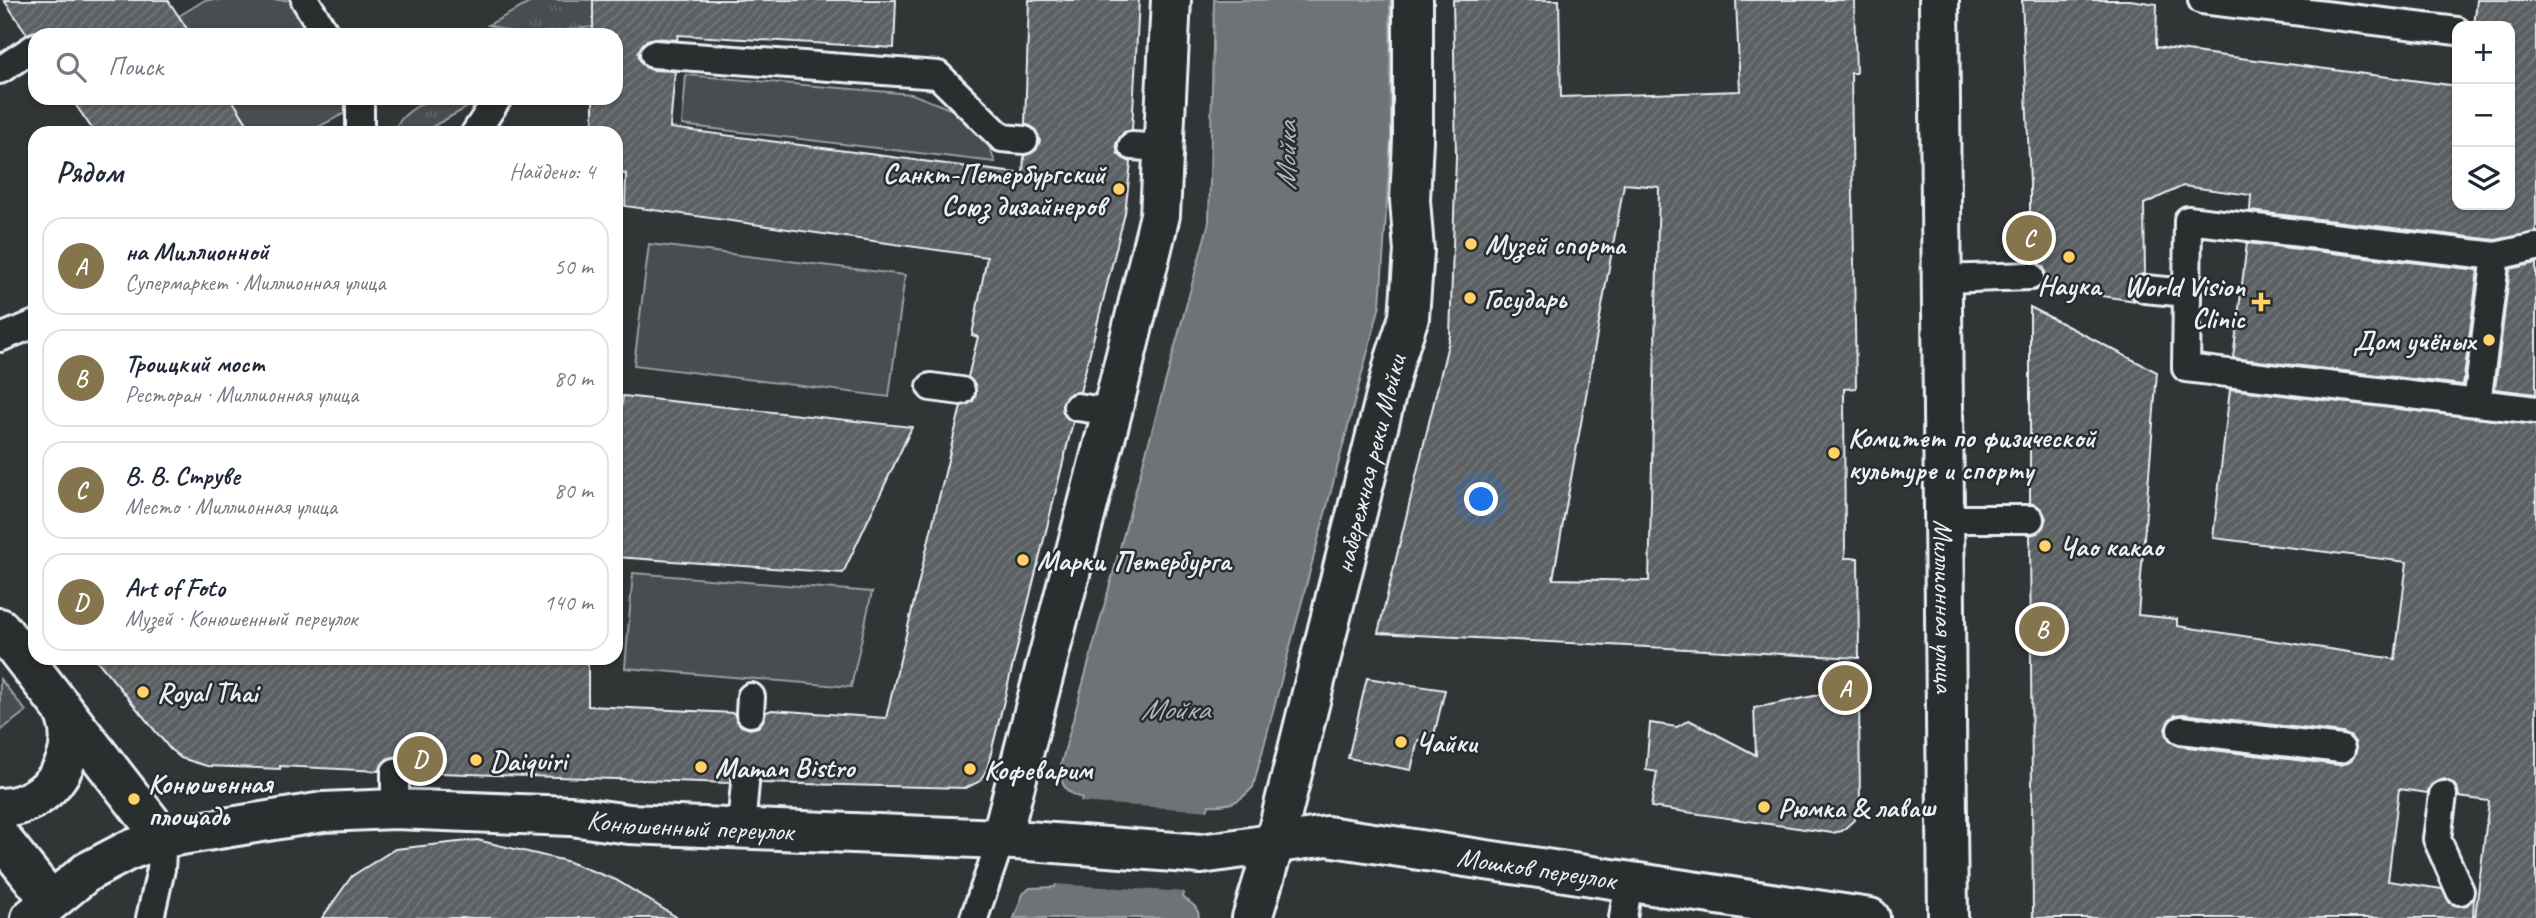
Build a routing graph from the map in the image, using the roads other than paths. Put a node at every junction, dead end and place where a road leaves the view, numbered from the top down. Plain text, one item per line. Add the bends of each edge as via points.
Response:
1 (305, 0) edge
2 (1171, 0) edge
3 (1413, 0) edge
4 (1939, 0) edge
5 (2202, 0) edge
6 (322, 28) edge
7 (2452, 30) edge
8 (28, 52) edge
9 (654, 54) dead end
10 (0, 70) edge
11 (360, 105) edge
12 (493, 105) edge
13 (360, 126) edge
14 (480, 126) edge
15 (1024, 140) dead end
16 (2536, 247) edge
17 (2496, 256) junction
18 (2030, 276) dead end
19 (1942, 279) junction
20 (2145, 289) dead end
21 (2187, 293) junction
22 (28, 327) edge
23 (0, 338) edge
24 (931, 387) dead end
25 (961, 391) dead end
26 (2477, 403) junction
27 (2536, 410) edge
28 (1945, 519) junction
29 (2030, 519) dead end
30 (0, 628) edge
31 (28, 664) edge
32 (29, 665) edge
33 (56, 699) junction
34 (2180, 730) dead end
35 (2342, 750) dead end
36 (745, 783) dead end
37 (2442, 795) dead end
38 (0, 808) edge
39 (741, 828) junction
40 (0, 837) edge
41 (163, 838) junction
42 (1000, 839) junction
43 (1275, 842) junction
44 (1201, 854) joint
45 (1629, 881) junction
46 (2460, 891) dead end
47 (41, 910) edge
48 (150, 918) edge
49 (974, 918) edge
50 (1252, 918) edge
51 (1623, 918) edge
52 (1870, 918) edge
53 (1948, 918) edge

1 - 6 lane
2 - 42 street via 1148,147 1160,215 1094,410
3 - 43 street, набережная реки Мойки via 1410,200 1414,251 1409,317
4 - 19 street, Миллионная улица
5 - 7 lane
8 - 10 lane
9 - 15 lane via 938,75 1002,138
11 - 13 lane
12 - 14 lane
16 - 17 lane
17 - 21 lane via 2188,220
17 - 26 lane
18 - 19 lane
19 - 28 street, Миллионная улица
20 - 21 lane
21 - 26 lane via 2186,368
22 - 23 lane
24 - 25 lane
26 - 27 lane
28 - 29 lane
28 - 53 street, Миллионная улица
30 - 31 street
32 - 33 street
33 - 38 street via 67,718 71,741 65,765 53,785 35,800
33 - 41 street
34 - 35 lane
36 - 39 lane
37 - 46 lane via 2437,839
39 - 41 street, Конюшенный переулок via 629,824 395,791 323,812
39 - 42 street, Конюшенный переулок
40 - 47 street
41 - 47 street via 87,872
41 - 48 lane
42 - 44 street, Конюшенный переулок
42 - 49 lane
43 - 44 street, Мошков переулок
43 - 45 street, Мошков переулок via 1327,836
43 - 50 street, набережная реки Мойки
45 - 51 lane
45 - 52 street, Мошков переулок

